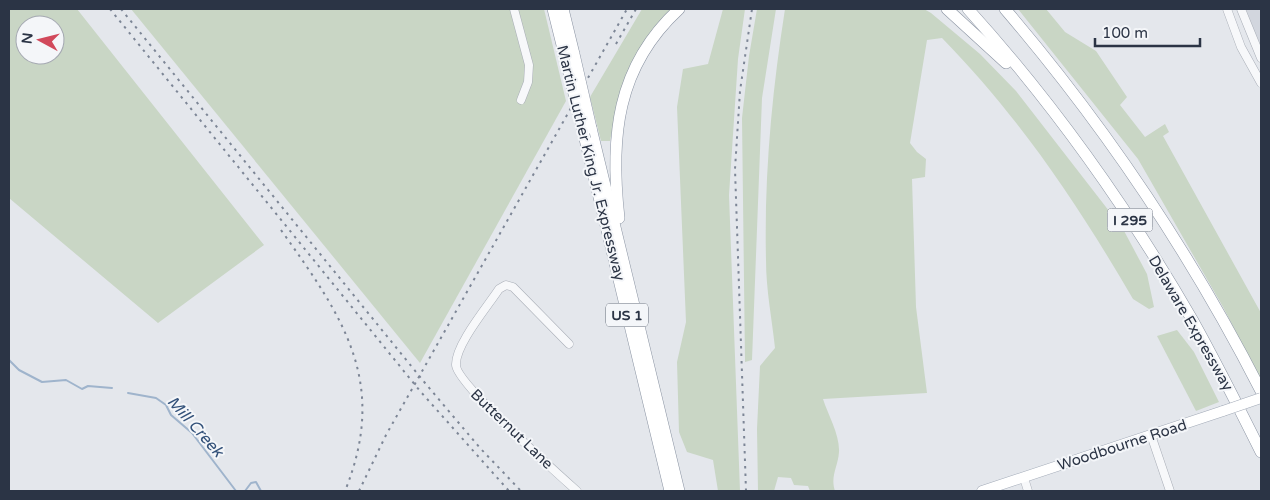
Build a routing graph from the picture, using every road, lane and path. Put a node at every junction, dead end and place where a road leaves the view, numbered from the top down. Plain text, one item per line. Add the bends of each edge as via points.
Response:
1 (514, 9) edge
2 (553, 9) edge
3 (562, 9) edge
4 (679, 9) edge
5 (947, 9) edge
6 (968, 9) edge
7 (1005, 9) edge
8 (1227, 9) edge
9 (1240, 9) edge
10 (1261, 58) edge
11 (1261, 83) edge
12 (521, 100) dead end
13 (1050, 108) junction
14 (624, 265) junction
15 (569, 344) dead end
16 (1261, 391) edge
17 (1261, 398) edge
18 (1151, 435) junction
19 (1261, 452) edge
20 (1024, 478) junction
21 (577, 491) edge
22 (670, 491) edge
23 (679, 491) edge
24 (982, 491) edge
25 (1028, 491) edge
26 (1170, 491) edge

1 - 12 street via 529,65 528,82
2 - 22 highway, Martin Luther King Jr. Expressway / US 1, bridge
3 - 14 highway, Martin Luther King Jr. Expressway / US 1, bridge
4 - 14 highway via 644,52 627,86 620,111 615,165
5 - 13 highway via 983,40
6 - 13 highway, Delaware Expressway / I 295
7 - 16 highway, Delaware Expressway / I 295 via 1068,85 1139,184 1191,264
8 - 11 street via 1241,47
9 - 10 street
13 - 19 highway, Delaware Expressway / I 295 via 1114,196 1176,292
14 - 23 highway, Martin Luther King Jr. Expressway / US 1
15 - 21 street, Butternut Lane via 513,288 506,285 499,289 466,340 455,367 481,402
17 - 18 main road, Woodbourne Road, bridge
18 - 20 main road, Woodbourne Road
18 - 26 street
20 - 24 main road, Woodbourne Road
20 - 25 street

